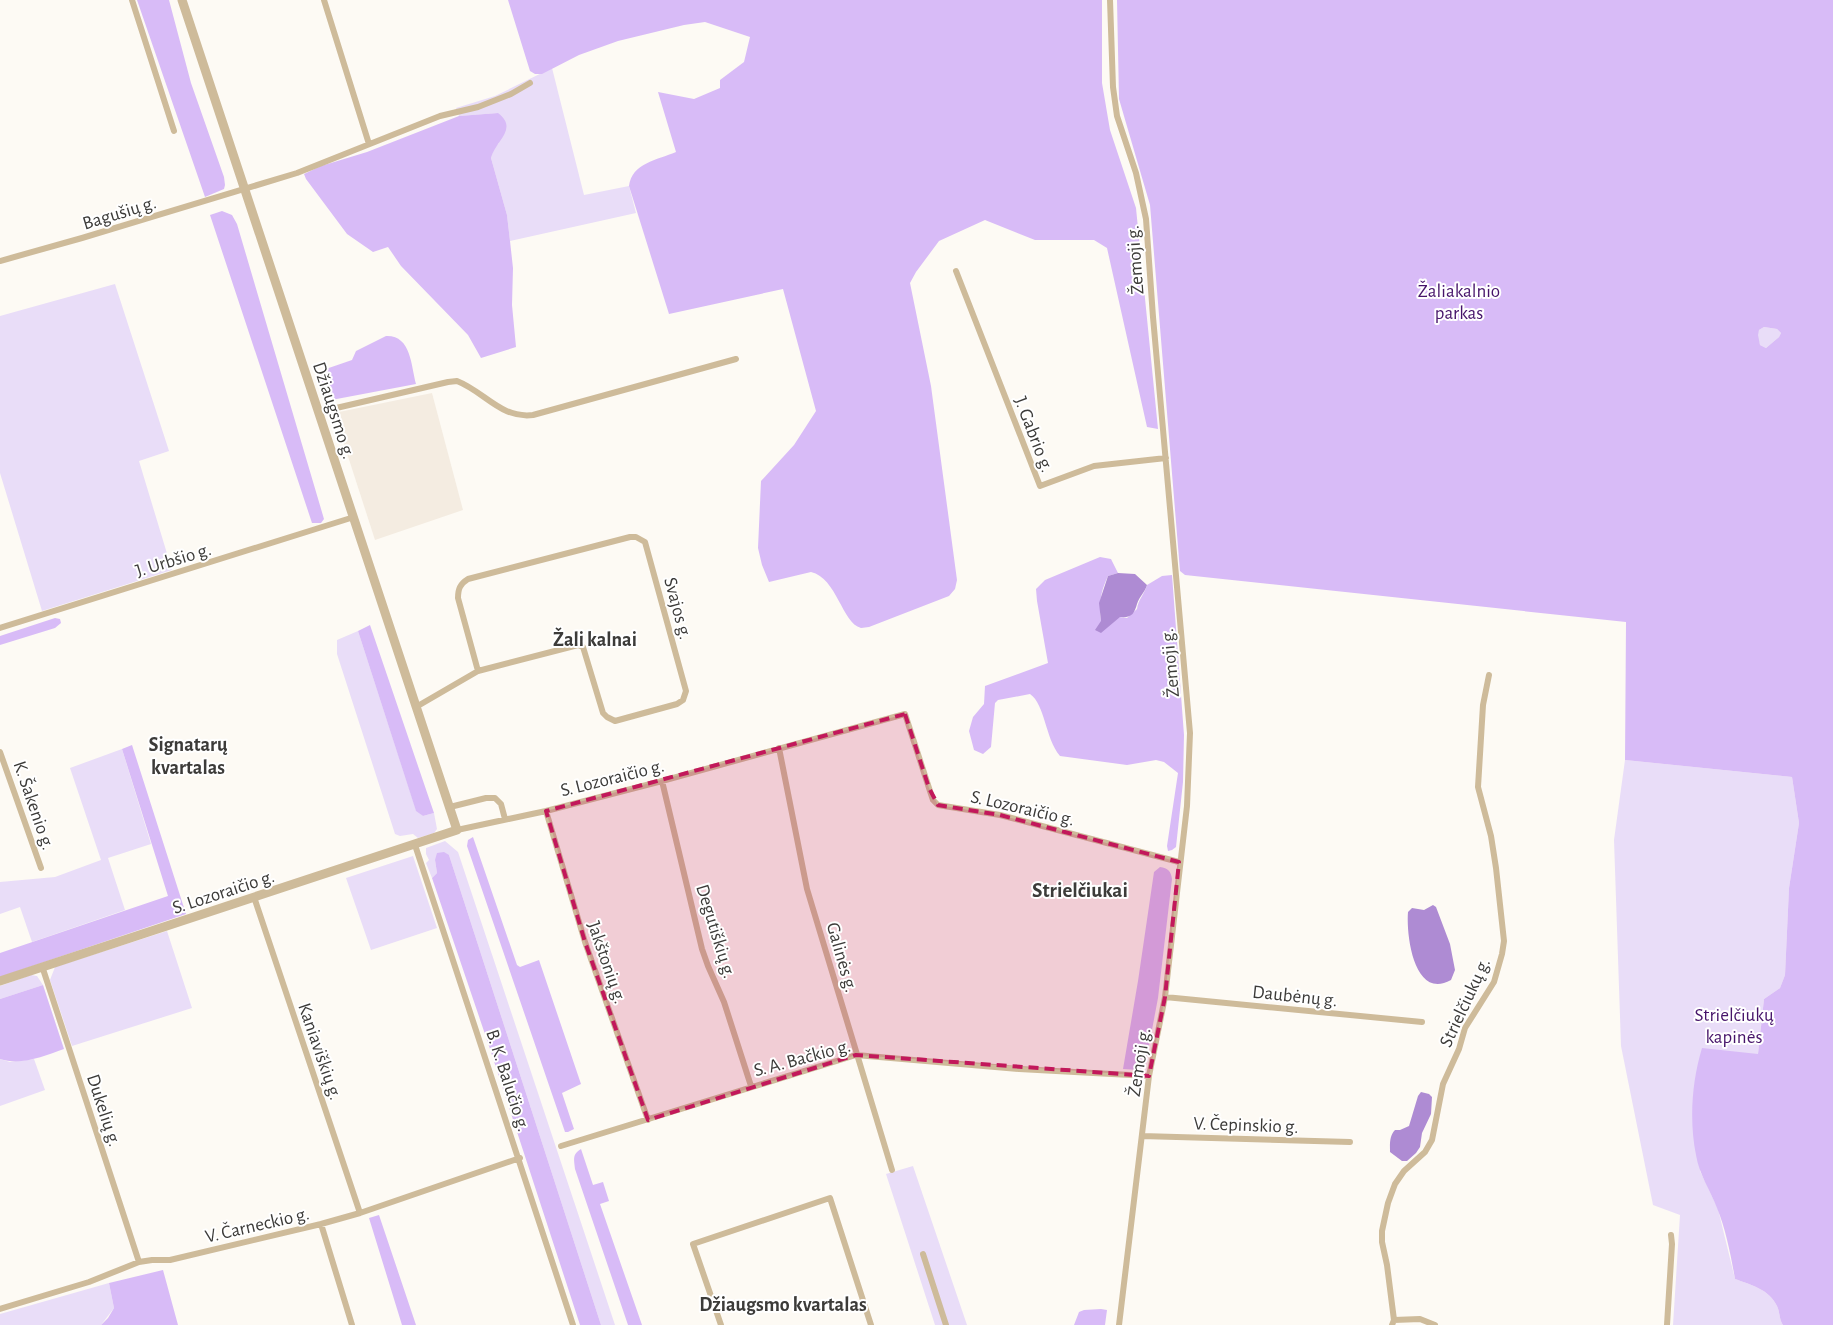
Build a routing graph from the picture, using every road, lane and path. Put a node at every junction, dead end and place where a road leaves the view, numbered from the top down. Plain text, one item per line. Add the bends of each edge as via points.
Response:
1 (132, 0) edge
2 (182, 0) edge
3 (324, 0) edge
4 (1110, 0) edge
5 (530, 83) dead end
6 (174, 131) dead end
7 (369, 144) junction
8 (246, 190) junction
9 (0, 261) edge
10 (956, 271) dead end
11 (736, 360) dead end
12 (318, 412) junction
13 (1166, 458) junction
14 (354, 517) junction
15 (0, 628) edge
16 (478, 671) junction
17 (1489, 675) dead end
18 (416, 707) junction
19 (779, 748) junction
20 (0, 752) edge
21 (662, 781) junction
22 (450, 807) junction
23 (546, 811) junction
24 (505, 819) junction
25 (457, 830) junction
26 (416, 845) junction
27 (1179, 862) junction
28 (41, 868) dead end
29 (254, 898) junction
30 (42, 966) junction
31 (0, 981) edge
32 (1165, 997) junction
33 (1422, 1022) dead end
34 (856, 1055) junction
35 (1149, 1076) junction
36 (751, 1086) junction
37 (648, 1120) junction
38 (1142, 1136) junction
39 (1350, 1142) dead end
40 (561, 1146) dead end
41 (520, 1158) junction
42 (892, 1170) dead end
43 (360, 1213) junction
44 (321, 1224) junction
45 (1671, 1235) dead end
46 (923, 1254) dead end
47 (139, 1262) junction
48 (0, 1309) edge
49 (1393, 1323) edge
50 (352, 1325) edge
51 (573, 1325) edge
52 (721, 1325) edge
53 (871, 1325) edge
54 (946, 1325) edge
55 (1119, 1325) edge
56 (1435, 1325) edge
57 (1668, 1325) edge

1 - 6 street
2 - 8 street, Džiaugsmo g.
3 - 7 street
4 - 13 street, Žemoji g. via 1113,87 1146,219
5 - 7 street, Bagušių g. via 478,107 440,116
7 - 8 street, Bagušių g.
8 - 9 street, Bagušių g.
8 - 12 street, Džiaugsmo g.
10 - 13 street, J. Gabrio g. via 1040,486 1094,466
11 - 12 street via 522,416 506,411 457,381
12 - 14 street, Džiaugsmo g.
13 - 27 street, Žemoji g. via 1190,733 1187,806
14 - 15 street, J. Urbšio g.
14 - 18 street, Džiaugsmo g.
16 - 16 street, Svajos g. via 578,645 584,647 603,713 611,720 683,700 686,691 645,542 636,536 630,537 463,582 459,586 458,598
16 - 18 street, Svajos g.
17 - 49 street, Strielčiukų g. via 1478,787 1491,836 1504,941 1494,982 1464,1028 1459,1049 1443,1084 1432,1140 1425,1152 1404,1171 1388,1203 1382,1242
18 - 22 street, Džiaugsmo g.
19 - 21 street, S. Lozoraičio g.
19 - 27 street, S. Lozoraičio g. via 905,714 928,788 938,806 1000,815
19 - 34 street, Galinės g. via 808,889
20 - 28 street, K. Šakenio g.
21 - 23 street, S. Lozoraičio g.
21 - 36 street, Degutiškių g. via 702,949 724,1002
22 - 24 street via 495,798 501,804
22 - 25 street, Džiaugsmo g.
23 - 24 street, S. Lozoraičio g.
23 - 37 street, Jakštonių g. via 585,942
24 - 25 street, S. Lozoraičio g.
25 - 26 street, S. Lozoraičio g.
26 - 29 street, S. Lozoraičio g.
26 - 41 street, B. K. Balučio g.
27 - 32 street, Žemoji g.
29 - 30 street, S. Lozoraičio g.
29 - 43 street, Kaniaviškių g.
30 - 31 street, S. Lozoraičio g.
30 - 47 street, Dukelių g.
32 - 33 street, Daubėnų g.
32 - 35 street, Žemoji g.
34 - 35 street, S. A. Bačkio g.
34 - 36 street, S. A. Bačkio g.
34 - 42 street, Galinės g.
35 - 38 street, Žemoji g.
36 - 37 street, S. A. Bačkio g.
37 - 40 street, S. A. Bačkio g.
38 - 39 street, V. Čepinskio g.
38 - 55 street, Žemoji g.
41 - 43 street, V. Čarneckio g.
41 - 51 street, B. K. Balučio g.
43 - 44 street, V. Čarneckio g.
44 - 47 street, V. Čarneckio g. via 170,1260
44 - 50 street
45 - 57 street
46 - 54 street
47 - 48 street, V. Čarneckio g. via 89,1282
49 - 56 street via 1420,1318
52 - 53 street via 693,1244 830,1198

